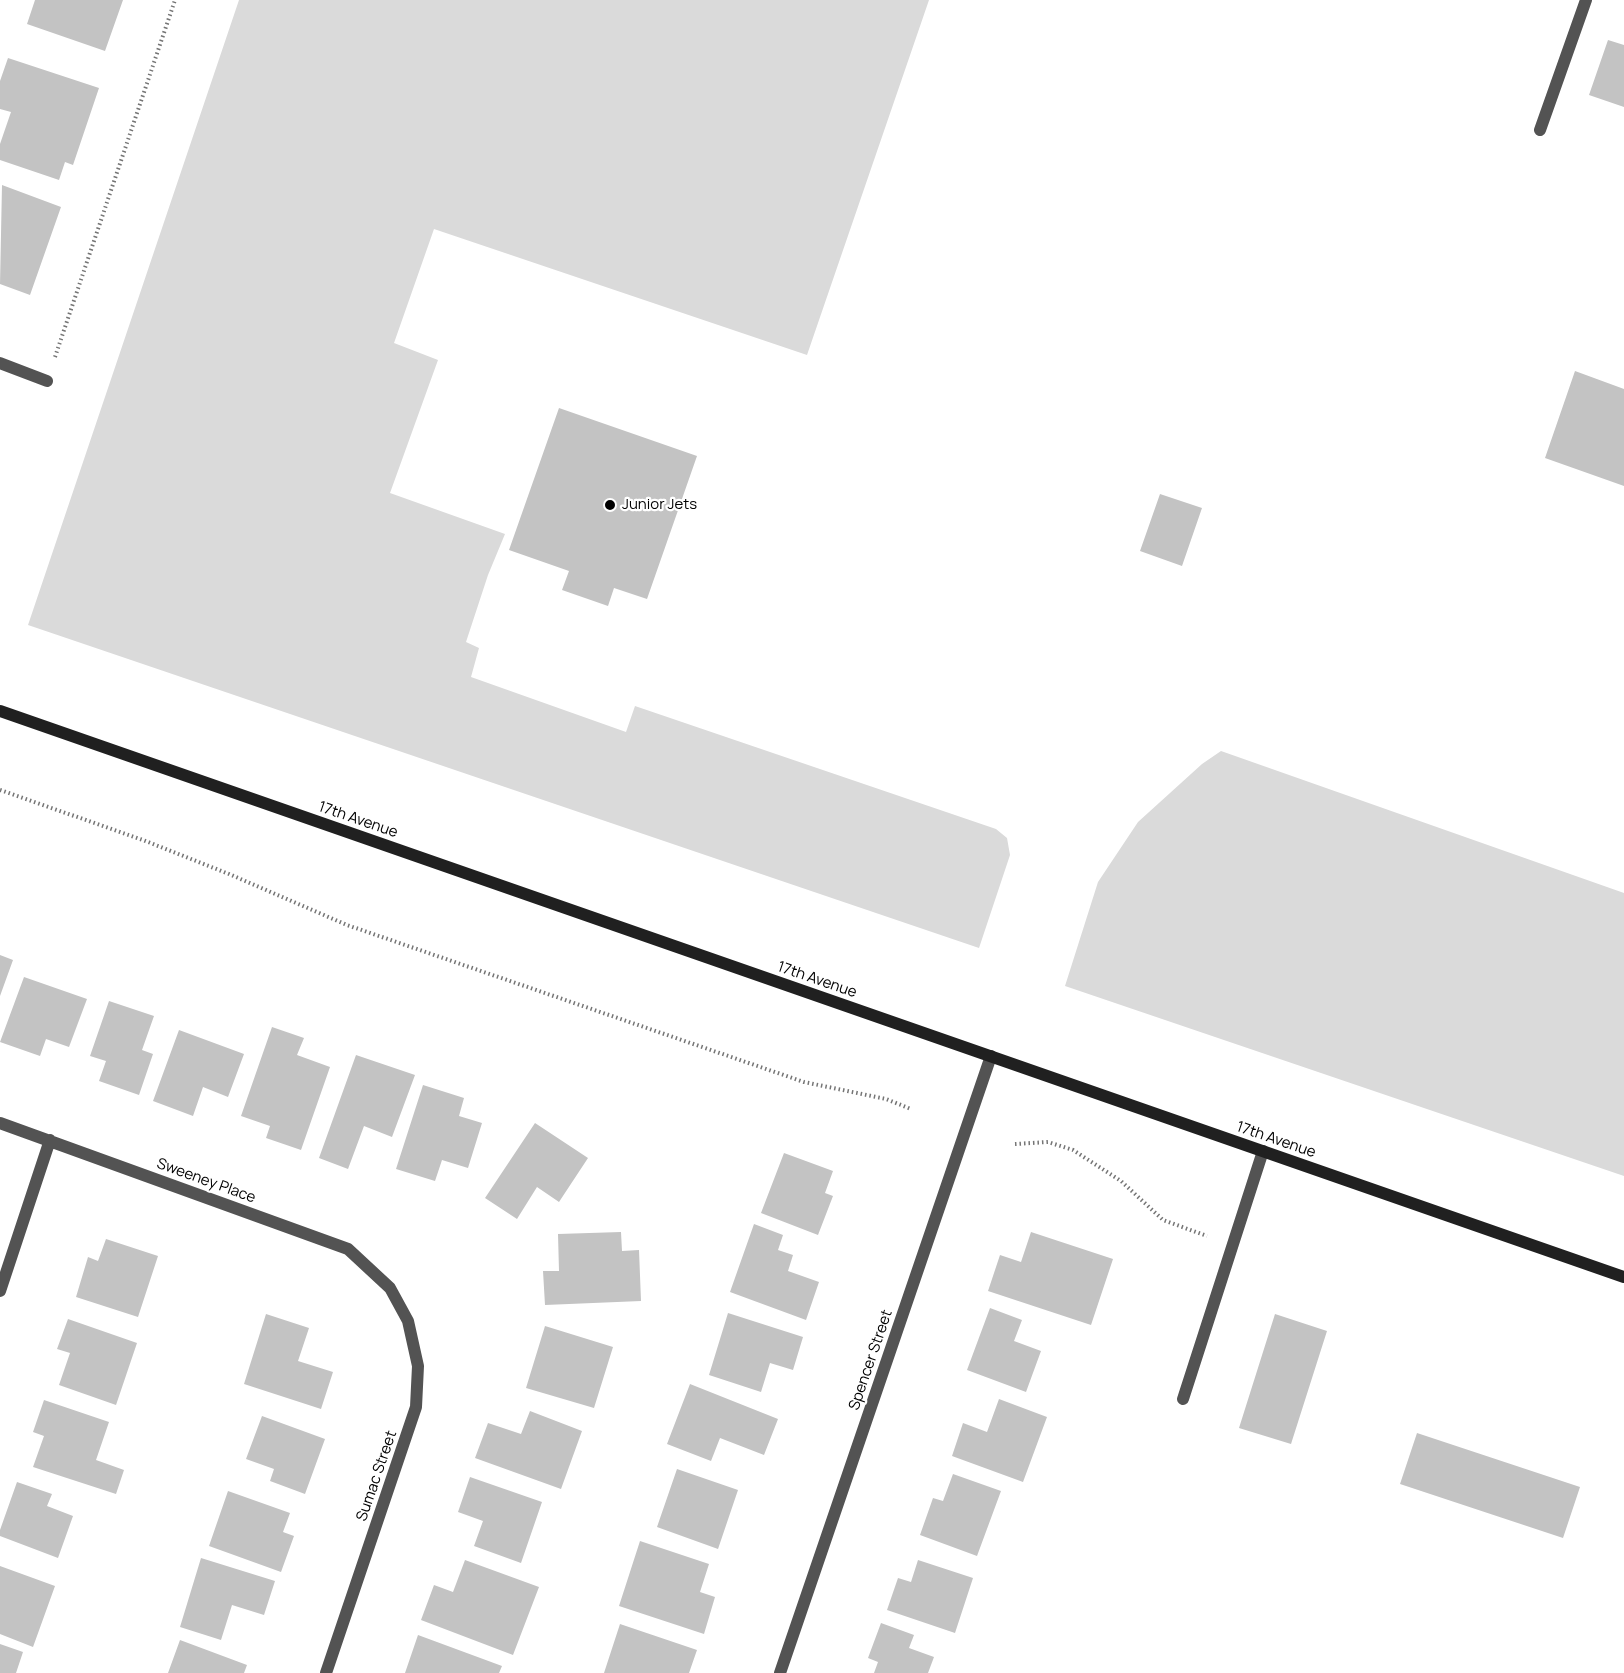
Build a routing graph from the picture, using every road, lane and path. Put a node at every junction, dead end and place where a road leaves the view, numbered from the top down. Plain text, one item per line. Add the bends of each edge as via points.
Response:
1 (174, 0) edge
2 (1586, 0) edge
3 (1540, 130) dead end
4 (0, 363) edge
5 (47, 381) joint
6 (0, 711) edge
7 (0, 790) edge
8 (991, 1056) junction
9 (911, 1109) dead end
10 (0, 1123) edge
11 (50, 1140) junction
12 (1015, 1144) dead end
13 (1263, 1151) junction
14 (1207, 1236) dead end
15 (1624, 1277) edge
16 (390, 1288) joint
17 (0, 1291) edge
18 (1183, 1399) dead end
19 (326, 1673) edge
20 (780, 1673) edge

1 - 5 path
2 - 3 street
4 - 5 street
6 - 8 main road, 17th Avenue
7 - 9 path via 142,840 347,925 804,1082 886,1099
8 - 13 main road, 17th Avenue
8 - 20 street, Spencer Street
10 - 11 street, Sweeney Place
11 - 16 street, Sweeney Place via 348,1249
11 - 17 street
12 - 14 path via 1048,1142 1073,1150 1121,1182 1163,1220
13 - 15 main road, 17th Avenue
13 - 18 street
16 - 19 street, Sumac Street via 408,1321 418,1366 416,1407

